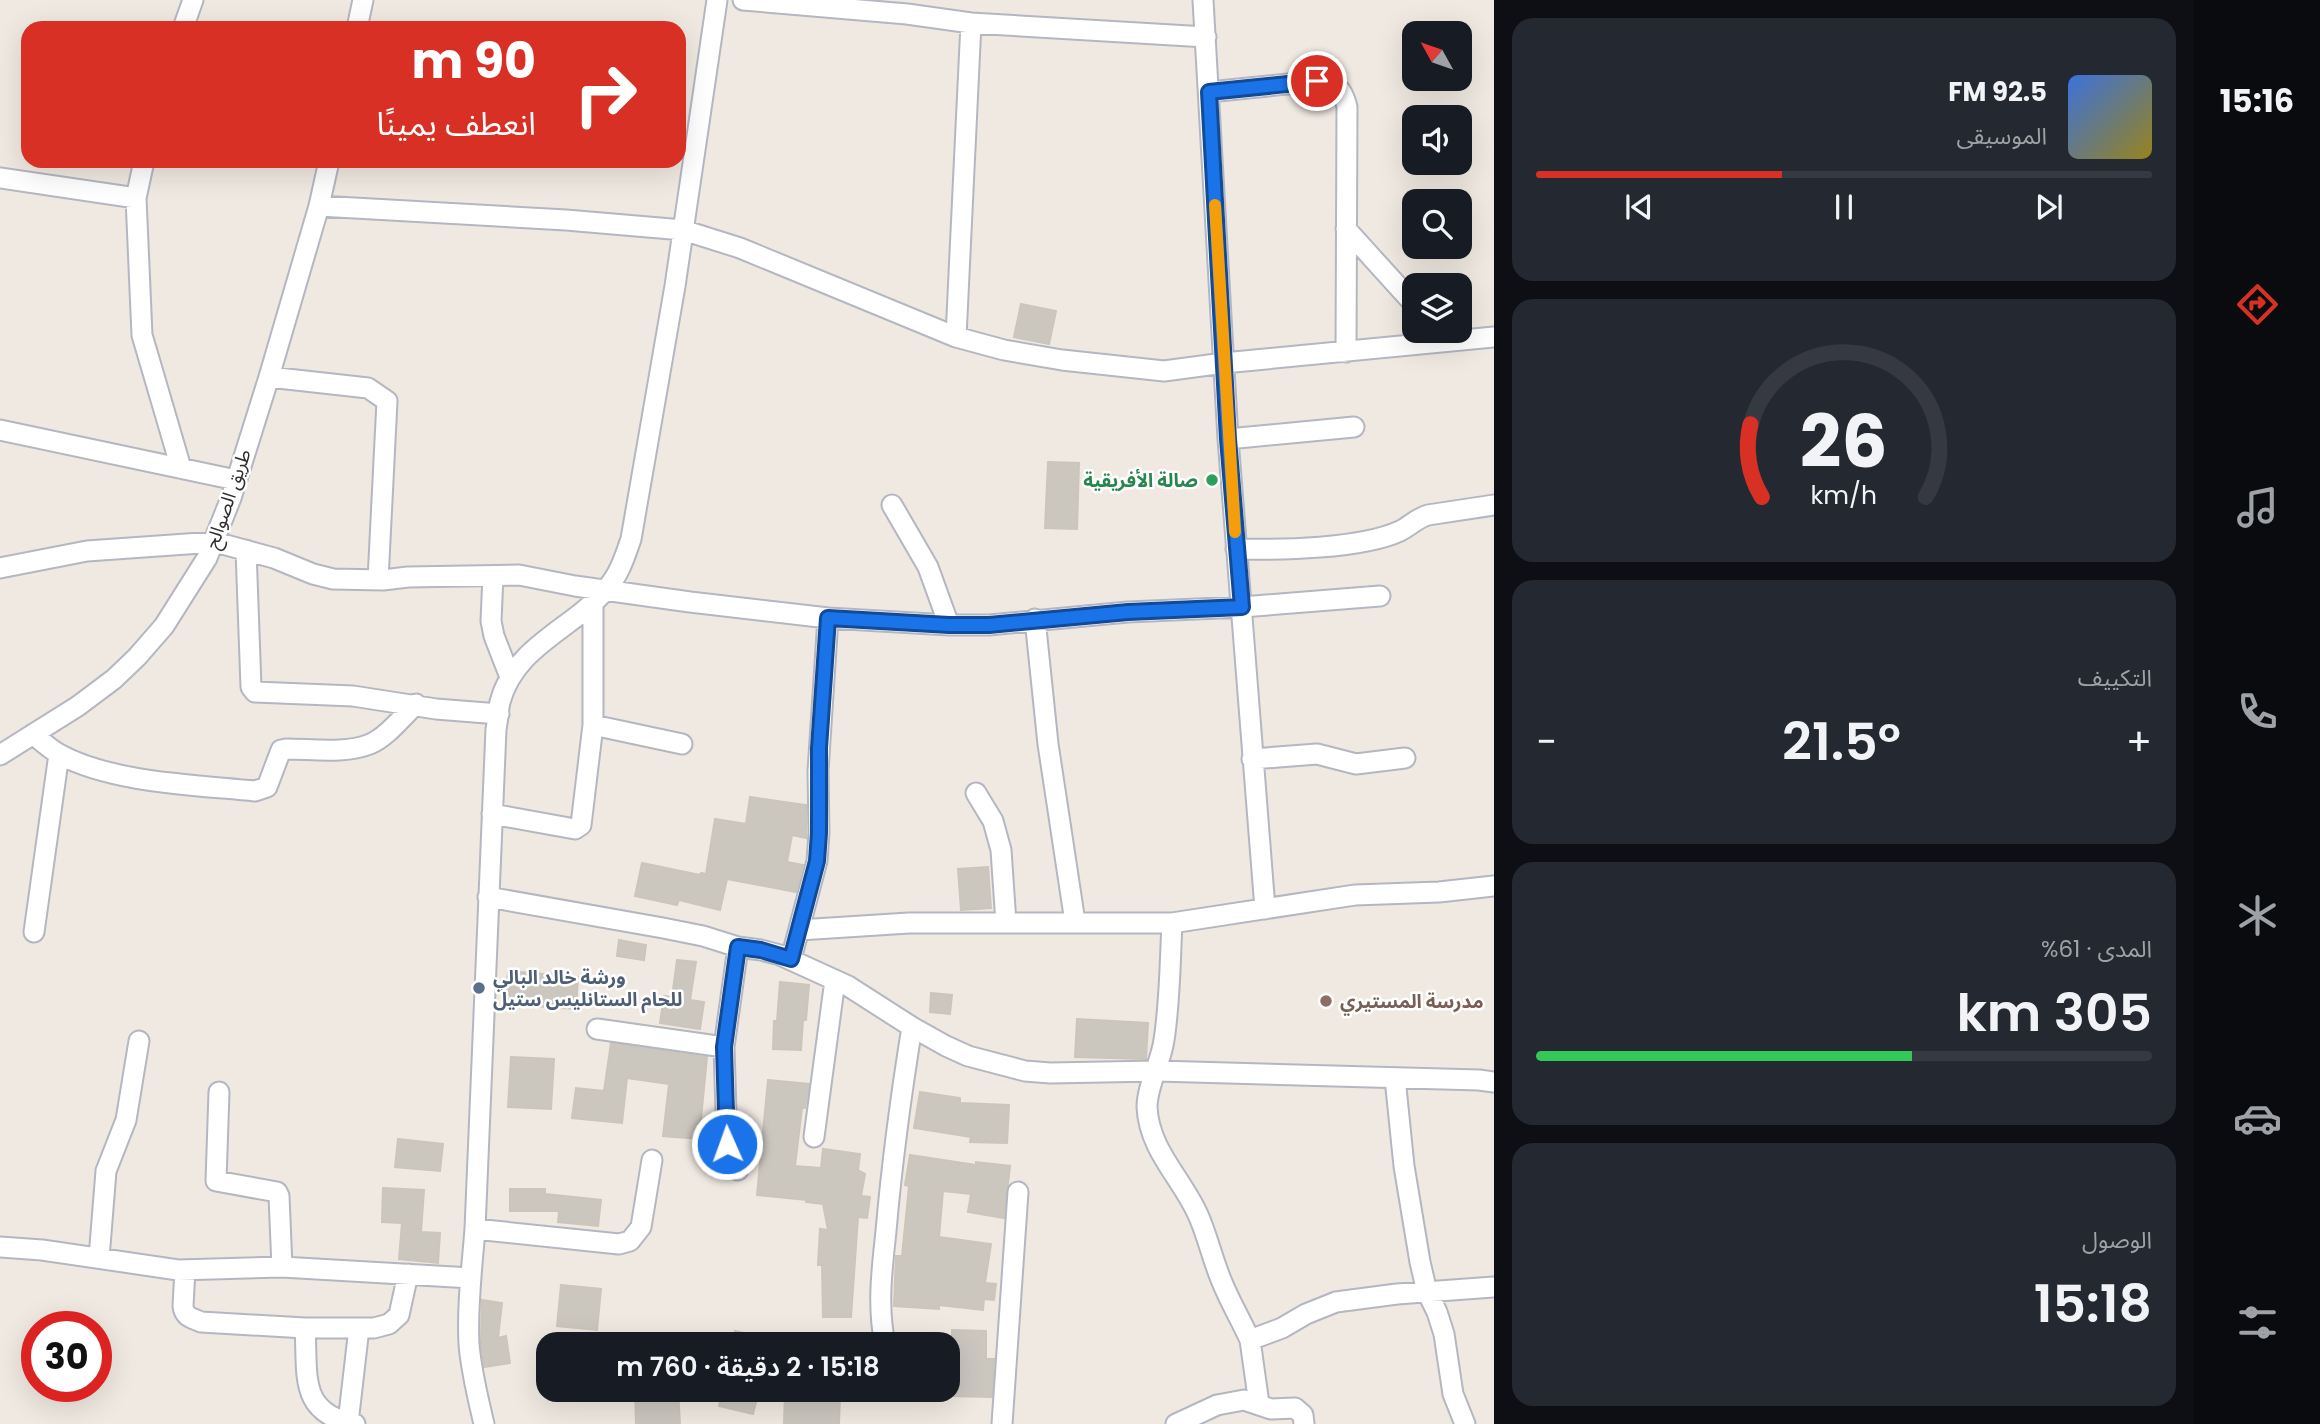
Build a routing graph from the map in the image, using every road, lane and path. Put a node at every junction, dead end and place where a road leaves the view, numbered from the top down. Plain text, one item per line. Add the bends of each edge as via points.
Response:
1 (193, 0) edge
2 (363, 0) edge
3 (717, 0) edge
4 (743, 0) edge
5 (1203, 0) edge
6 (907, 7) edge
7 (186, 21) edge
8 (358, 21) edge
9 (971, 23) junction
10 (1206, 37) junction
11 (1209, 92) junction
12 (142, 168) edge
13 (327, 168) edge
14 (0, 178) edge
15 (136, 198) junction
16 (319, 206) junction
17 (1346, 229) junction
18 (683, 230) junction
19 (1402, 290) edge
20 (956, 337) junction
21 (1472, 337) edge
22 (1494, 337) edge
23 (1402, 343) edge
24 (1346, 352) junction
25 (1224, 363) junction
26 (269, 376) junction
27 (1354, 427) dead end
28 (0, 430) edge
29 (1228, 439) junction
30 (181, 468) junction
31 (236, 480) junction
32 (892, 505) dead end
33 (1494, 505) edge
34 (215, 542) junction
35 (1236, 549) junction
36 (246, 550) junction
37 (0, 568) edge
38 (493, 576) junction
39 (378, 580) junction
40 (600, 596) junction
41 (1380, 596) dead end
42 (1242, 607) junction
43 (828, 618) junction
44 (1035, 619) junction
45 (949, 625) junction
46 (510, 677) junction
47 (416, 704) junction
48 (499, 714) junction
49 (593, 725) junction
50 (12, 743) edge
51 (682, 744) dead end
52 (59, 754) junction
53 (1405, 758) dead end
54 (1252, 759) junction
55 (976, 793) dead end
56 (492, 814) junction
57 (1494, 886) edge
58 (488, 897) junction
59 (1265, 909) junction
60 (1075, 922) junction
61 (1006, 923) junction
62 (1172, 923) junction
63 (799, 930) junction
64 (34, 932) dead end
65 (738, 947) junction
66 (791, 959) junction
67 (835, 980) junction
68 (912, 1027) junction
69 (597, 1029) dead end
70 (139, 1041) dead end
71 (724, 1047) junction
72 (1157, 1072) junction
73 (1395, 1078) junction
74 (1494, 1082) edge
75 (219, 1092) dead end
76 (814, 1137) dead end
77 (652, 1160) dead end
78 (738, 1170) dead end
79 (1017, 1192) dead end
80 (475, 1229) junction
81 (0, 1247) edge
82 (99, 1258) junction
83 (282, 1267) junction
84 (185, 1270) junction
85 (408, 1273) junction
86 (471, 1278) junction
87 (1494, 1287) edge
88 (1427, 1292) junction
89 (305, 1328) junction
90 (359, 1328) junction
91 (882, 1332) edge
92 (1250, 1340) junction
93 (1258, 1404) junction
94 (351, 1423) edge
95 (484, 1424) edge
96 (1002, 1424) edge
97 (1176, 1424) edge
98 (1304, 1424) edge
99 (1465, 1424) edge

1 - 7 street
2 - 8 street
3 - 18 street
4 - 6 street
5 - 10 street
6 - 9 street
9 - 10 street
9 - 20 street
10 - 11 street
11 - 17 street via 1317,81 1328,81 1341,90 1347,107
11 - 25 street
12 - 15 street
13 - 16 street, طريق الصوالح
14 - 15 street
15 - 30 street via 142,335
16 - 18 street
16 - 26 street, طريق الصوالح
17 - 19 street
17 - 24 street
18 - 20 street via 740,248
18 - 40 street via 631,539 620,570
20 - 25 street via 1004,350 1141,370
21 - 22 street
23 - 24 street
24 - 25 street
25 - 29 street
26 - 31 street, طريق الصوالح
26 - 39 street via 368,388 387,401
27 - 29 street
28 - 30 street
29 - 35 street
30 - 31 street
31 - 34 street, طريق الصوالح
32 - 45 street via 928,567
33 - 35 street via 1428,514 1400,531 1347,543
34 - 36 street
34 - 37 street via 87,551
34 - 50 street, طريق الصوالح via 183,598 137,657 78,706
35 - 42 street
36 - 39 street via 333,579
36 - 47 street via 253,691
38 - 39 street
38 - 40 street via 519,575
38 - 46 street via 491,621
40 - 43 street
40 - 46 street via 540,642
40 - 49 street
41 - 42 street
42 - 44 street
42 - 54 street
43 - 45 street
43 - 63 street via 817,861
44 - 45 street
44 - 60 street
46 - 48 street
47 - 48 street
47 - 52 street via 370,744 349,749 281,750 267,787 256,791 139,778
48 - 56 street
49 - 51 street
49 - 56 street via 581,825 575,829
50 - 52 street
52 - 64 street
53 - 54 street via 1356,764 1317,754
54 - 59 street
55 - 61 street via 993,821 1002,850
56 - 58 street
57 - 59 street via 1355,895
58 - 65 street via 663,928
58 - 80 street
59 - 62 street
60 - 61 street
60 - 62 street
61 - 63 street
62 - 72 street via 1168,1007
63 - 66 street
65 - 66 street
65 - 71 street
66 - 67 street
67 - 68 street
67 - 76 street
68 - 72 street via 968,1056 1025,1071
68 - 91 street via 886,1230
69 - 71 street
70 - 82 street via 126,1120 106,1171
71 - 78 street via 727,1144
72 - 73 street
72 - 92 street via 1148,1096 1152,1135 1200,1218 1223,1284
73 - 74 street
73 - 88 street via 1404,1166
75 - 83 street via 216,1181 277,1192
77 - 80 street via 641,1227 630,1241 619,1244
79 - 96 street
80 - 86 street
81 - 82 street
82 - 84 street
83 - 84 street
83 - 85 street
84 - 89 street via 183,1306 188,1317 201,1322
85 - 86 street
85 - 90 street via 399,1315 389,1324
86 - 95 street via 470,1345
87 - 88 street
88 - 92 street via 1336,1302
88 - 99 street via 1444,1334 1453,1394
89 - 90 street
89 - 94 street via 313,1401 321,1411
90 - 94 street
92 - 93 street
93 - 97 street via 1244,1400 1217,1405
93 - 98 street via 1271,1409 1295,1408 1303,1415

